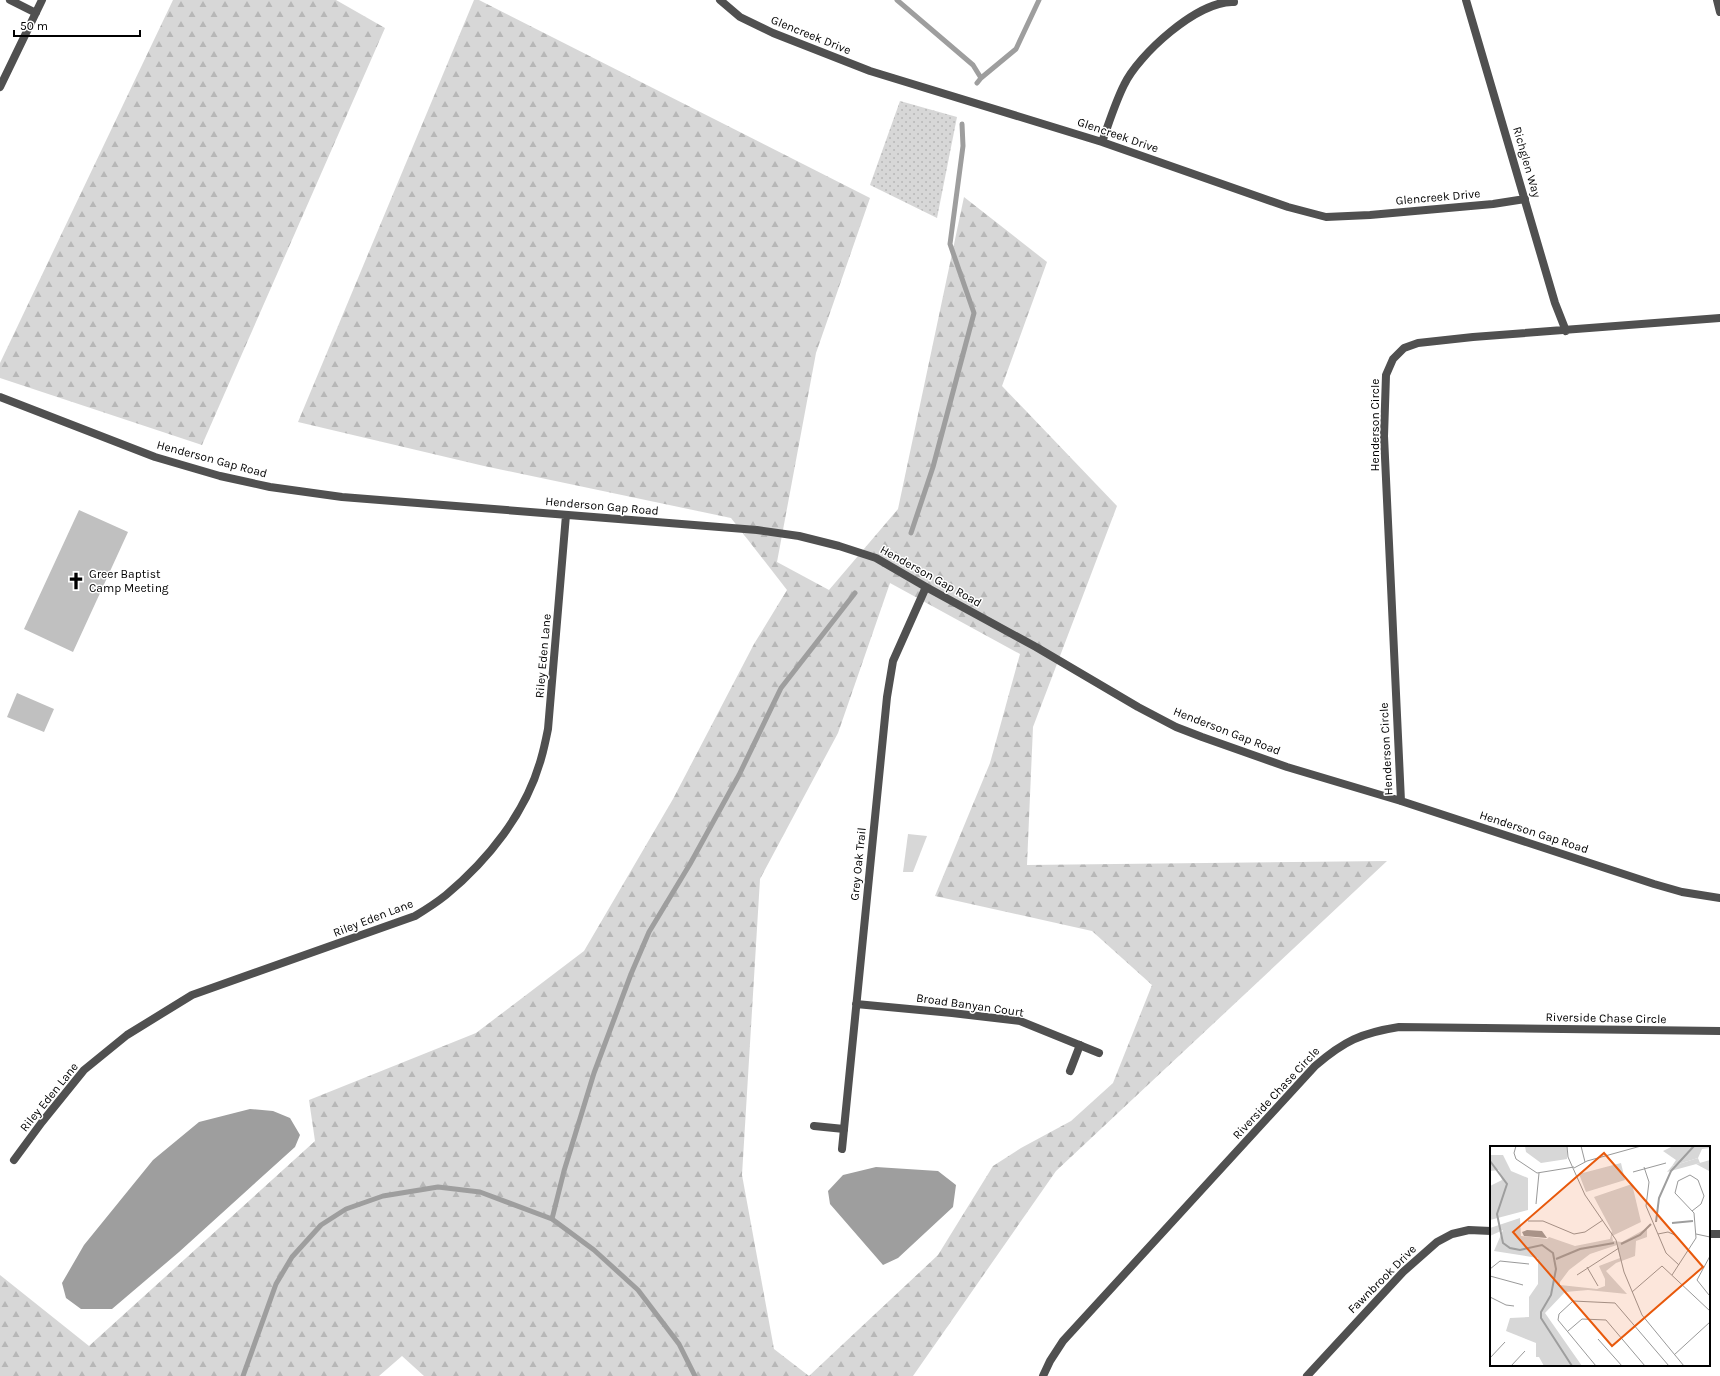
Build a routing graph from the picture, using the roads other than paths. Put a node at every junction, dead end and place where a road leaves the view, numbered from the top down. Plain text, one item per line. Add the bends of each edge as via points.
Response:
1 (10, 0) edge
2 (42, 0) edge
3 (720, 0) edge
4 (1466, 0) edge
5 (1717, 0) edge
6 (1234, 2) dead end
7 (1720, 12) edge
8 (36, 13) junction
9 (0, 87) edge
10 (1102, 142) junction
11 (1525, 199) junction
12 (1720, 318) edge
13 (1566, 331) junction
14 (0, 397) edge
15 (566, 515) junction
16 (926, 588) junction
17 (1401, 801) junction
18 (1720, 898) edge
19 (856, 1004) junction
20 (1720, 1031) edge
21 (1080, 1045) junction
22 (1099, 1053) dead end
23 (1070, 1071) dead end
24 (814, 1126) dead end
25 (844, 1129) junction
26 (842, 1149) dead end
27 (14, 1160) dead end
28 (1490, 1231) edge
29 (1043, 1376) edge
30 (1307, 1376) edge

1 - 8 street
2 - 8 street
3 - 10 street, Glencreek Drive via 740,18 870,71
4 - 11 street, Richglen Way
5 - 7 street
6 - 10 street via 1226,1 1205,7 1187,16 1154,44 1124,84
8 - 9 street
10 - 11 street, Glencreek Drive via 1288,207 1326,216 1493,204
11 - 13 street, Richglen Way via 1555,303
12 - 13 street, Henderson Circle
13 - 17 street, Henderson Circle via 1418,343 1404,348 1388,367 1384,436
14 - 15 street, Henderson Gap Road via 155,457 270,487 342,497
15 - 16 street, Henderson Gap Road via 757,530 799,536 876,558
15 - 27 street, Riley Eden Lane via 548,729 541,760 528,792 507,830 476,868 445,896 415,916 192,995 126,1034 84,1070
16 - 17 street, Henderson Gap Road via 1176,727 1281,765
16 - 19 street, Grey Oak Trail via 893,661 887,697
17 - 18 street, Henderson Gap Road via 1654,884 1682,892
19 - 21 street, Broad Banyan Court via 1020,1021
19 - 25 street, Grey Oak Trail
20 - 29 street, Riverside Chase Circle via 1399,1027 1376,1030 1350,1040 1315,1066 1240,1148 1063,1342
21 - 22 street, Broad Banyan Court
21 - 23 street
24 - 25 street
25 - 26 street, Grey Oak Trail
28 - 30 street, Fawnbrook Drive via 1469,1230 1452,1234 1437,1242 1403,1272

